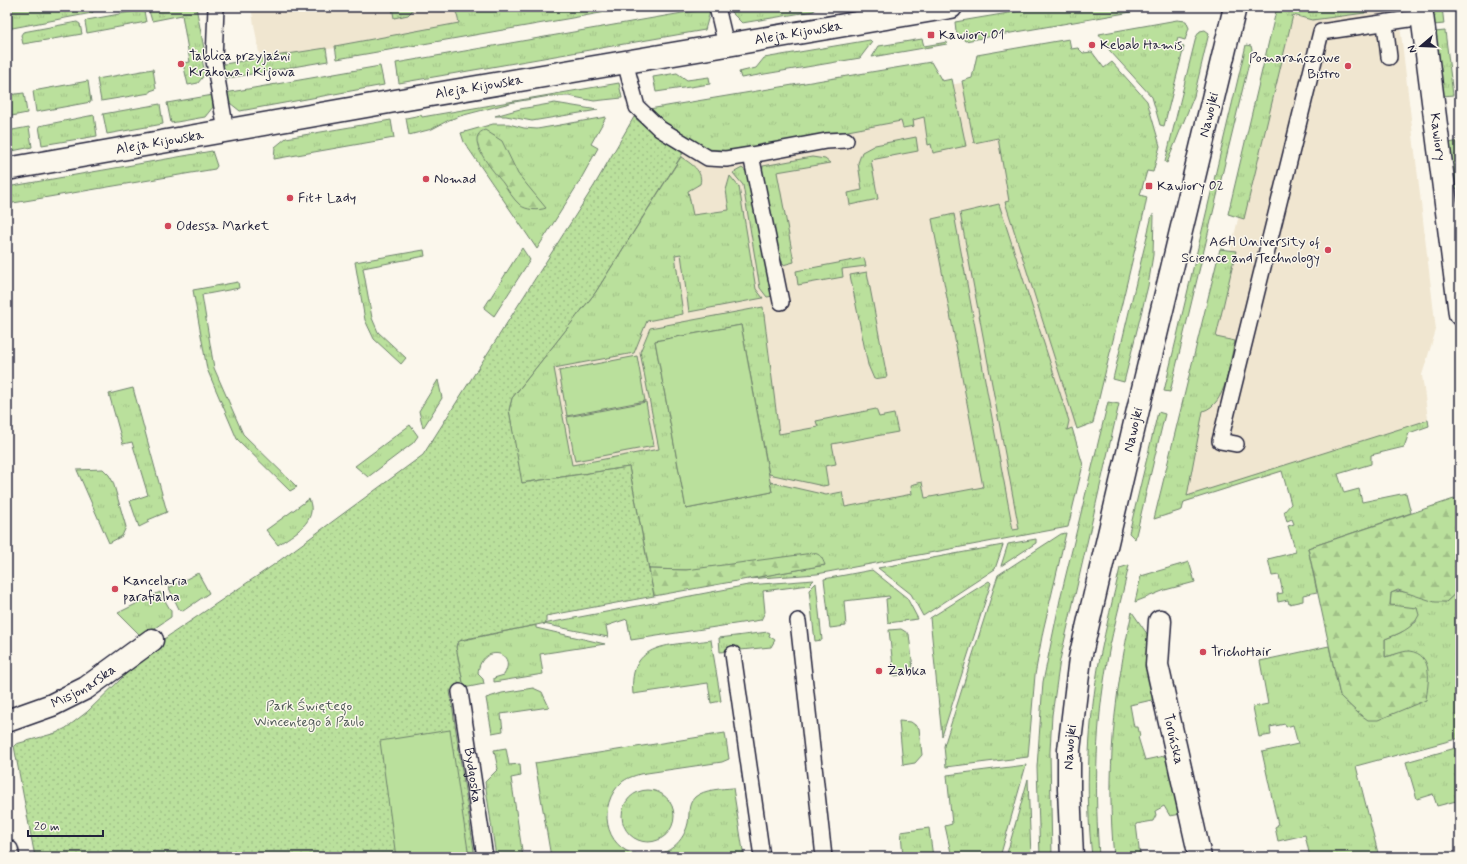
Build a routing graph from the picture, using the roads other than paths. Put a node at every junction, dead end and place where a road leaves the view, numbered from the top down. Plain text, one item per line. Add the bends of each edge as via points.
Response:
1 (216, 7) edge
2 (718, 7) edge
3 (951, 7) edge
4 (1235, 7) edge
5 (1422, 12) edge
6 (1385, 24) junction
7 (726, 45) junction
8 (1389, 57) dead end
9 (625, 62) junction
10 (226, 131) junction
11 (846, 140) dead end
12 (751, 155) junction
13 (7, 169) edge
14 (781, 302) dead end
15 (1460, 314) edge
16 (1236, 444) dead end
17 (798, 621) dead end
18 (1160, 621) dead end
19 (152, 640) dead end
20 (733, 654) dead end
21 (460, 692) dead end
22 (7, 721) edge
23 (7, 851) edge
24 (8, 857) edge
25 (485, 857) edge
26 (762, 857) edge
27 (824, 857) edge
28 (1072, 857) edge
29 (1200, 857) edge

1 - 10 lane via 214,62
2 - 7 lane
3 - 7 street, Aleja Kijowska
4 - 28 street, Nawojki via 1080,658 1069,750 1068,789
5 - 6 lane
5 - 15 street, Kawiory
6 - 8 lane
6 - 16 lane via 1321,32 1220,441
7 - 9 street, Aleja Kijowska
9 - 10 street, Aleja Kijowska
9 - 12 lane via 636,107 660,129 708,158 726,159
10 - 13 street, Aleja Kijowska
11 - 12 lane via 826,141
12 - 14 lane
17 - 27 lane
18 - 29 street, Toruńska via 1157,666
19 - 22 street, Misjonarska via 86,688 52,705
20 - 26 lane
21 - 25 lane, Bydgoska
23 - 24 street

